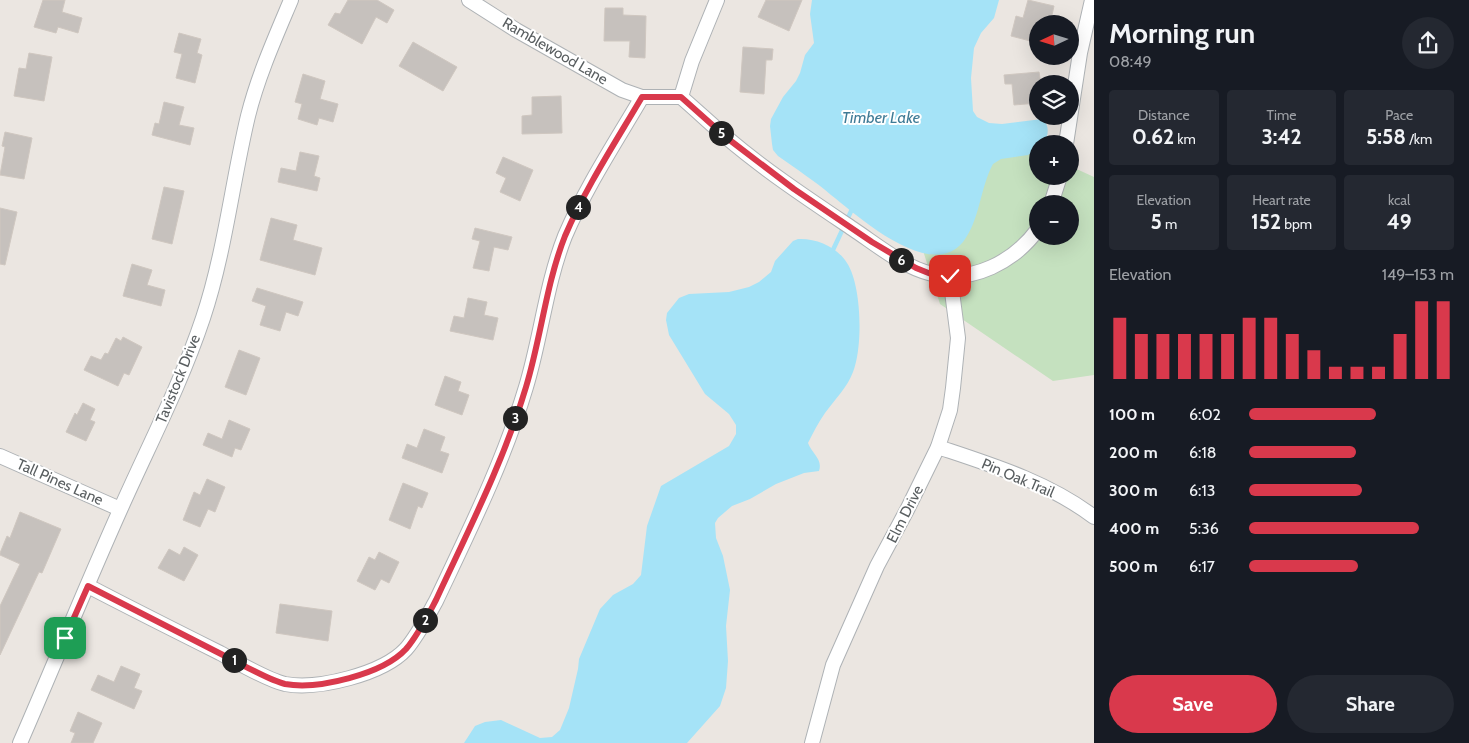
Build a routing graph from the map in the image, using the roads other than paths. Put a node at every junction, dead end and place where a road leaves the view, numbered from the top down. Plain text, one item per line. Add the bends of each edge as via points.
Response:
1 (291, 0) edge
2 (469, 0) edge
3 (717, 0) edge
4 (1092, 0) edge
5 (642, 97) junction
6 (681, 97) junction
7 (1067, 135) edge
8 (1029, 239) edge
9 (950, 276) junction
10 (938, 447) junction
11 (0, 456) edge
12 (120, 509) junction
13 (1094, 517) edge
14 (88, 586) junction
15 (20, 743) edge
16 (812, 743) edge

1 - 12 street, Tavistock Drive via 270,49 248,116 222,246 203,317 172,397
2 - 5 street, Ramblewood Lane via 591,74
3 - 6 street
4 - 7 street
5 - 6 street
5 - 14 street via 585,194 564,239 526,386 500,459 427,617 406,648 387,663 361,675 312,684 286,684
6 - 9 street via 727,138 794,189 872,242 916,268
8 - 9 street via 994,267 978,273
9 - 10 street, Elm Drive via 958,338 950,410
10 - 13 street, Pin Oak Trail via 1023,477
10 - 16 street, Elm Drive via 877,566 833,666
11 - 12 street, Tall Pines Lane
12 - 14 street, Tavistock Drive
14 - 15 street, Tavistock Drive

